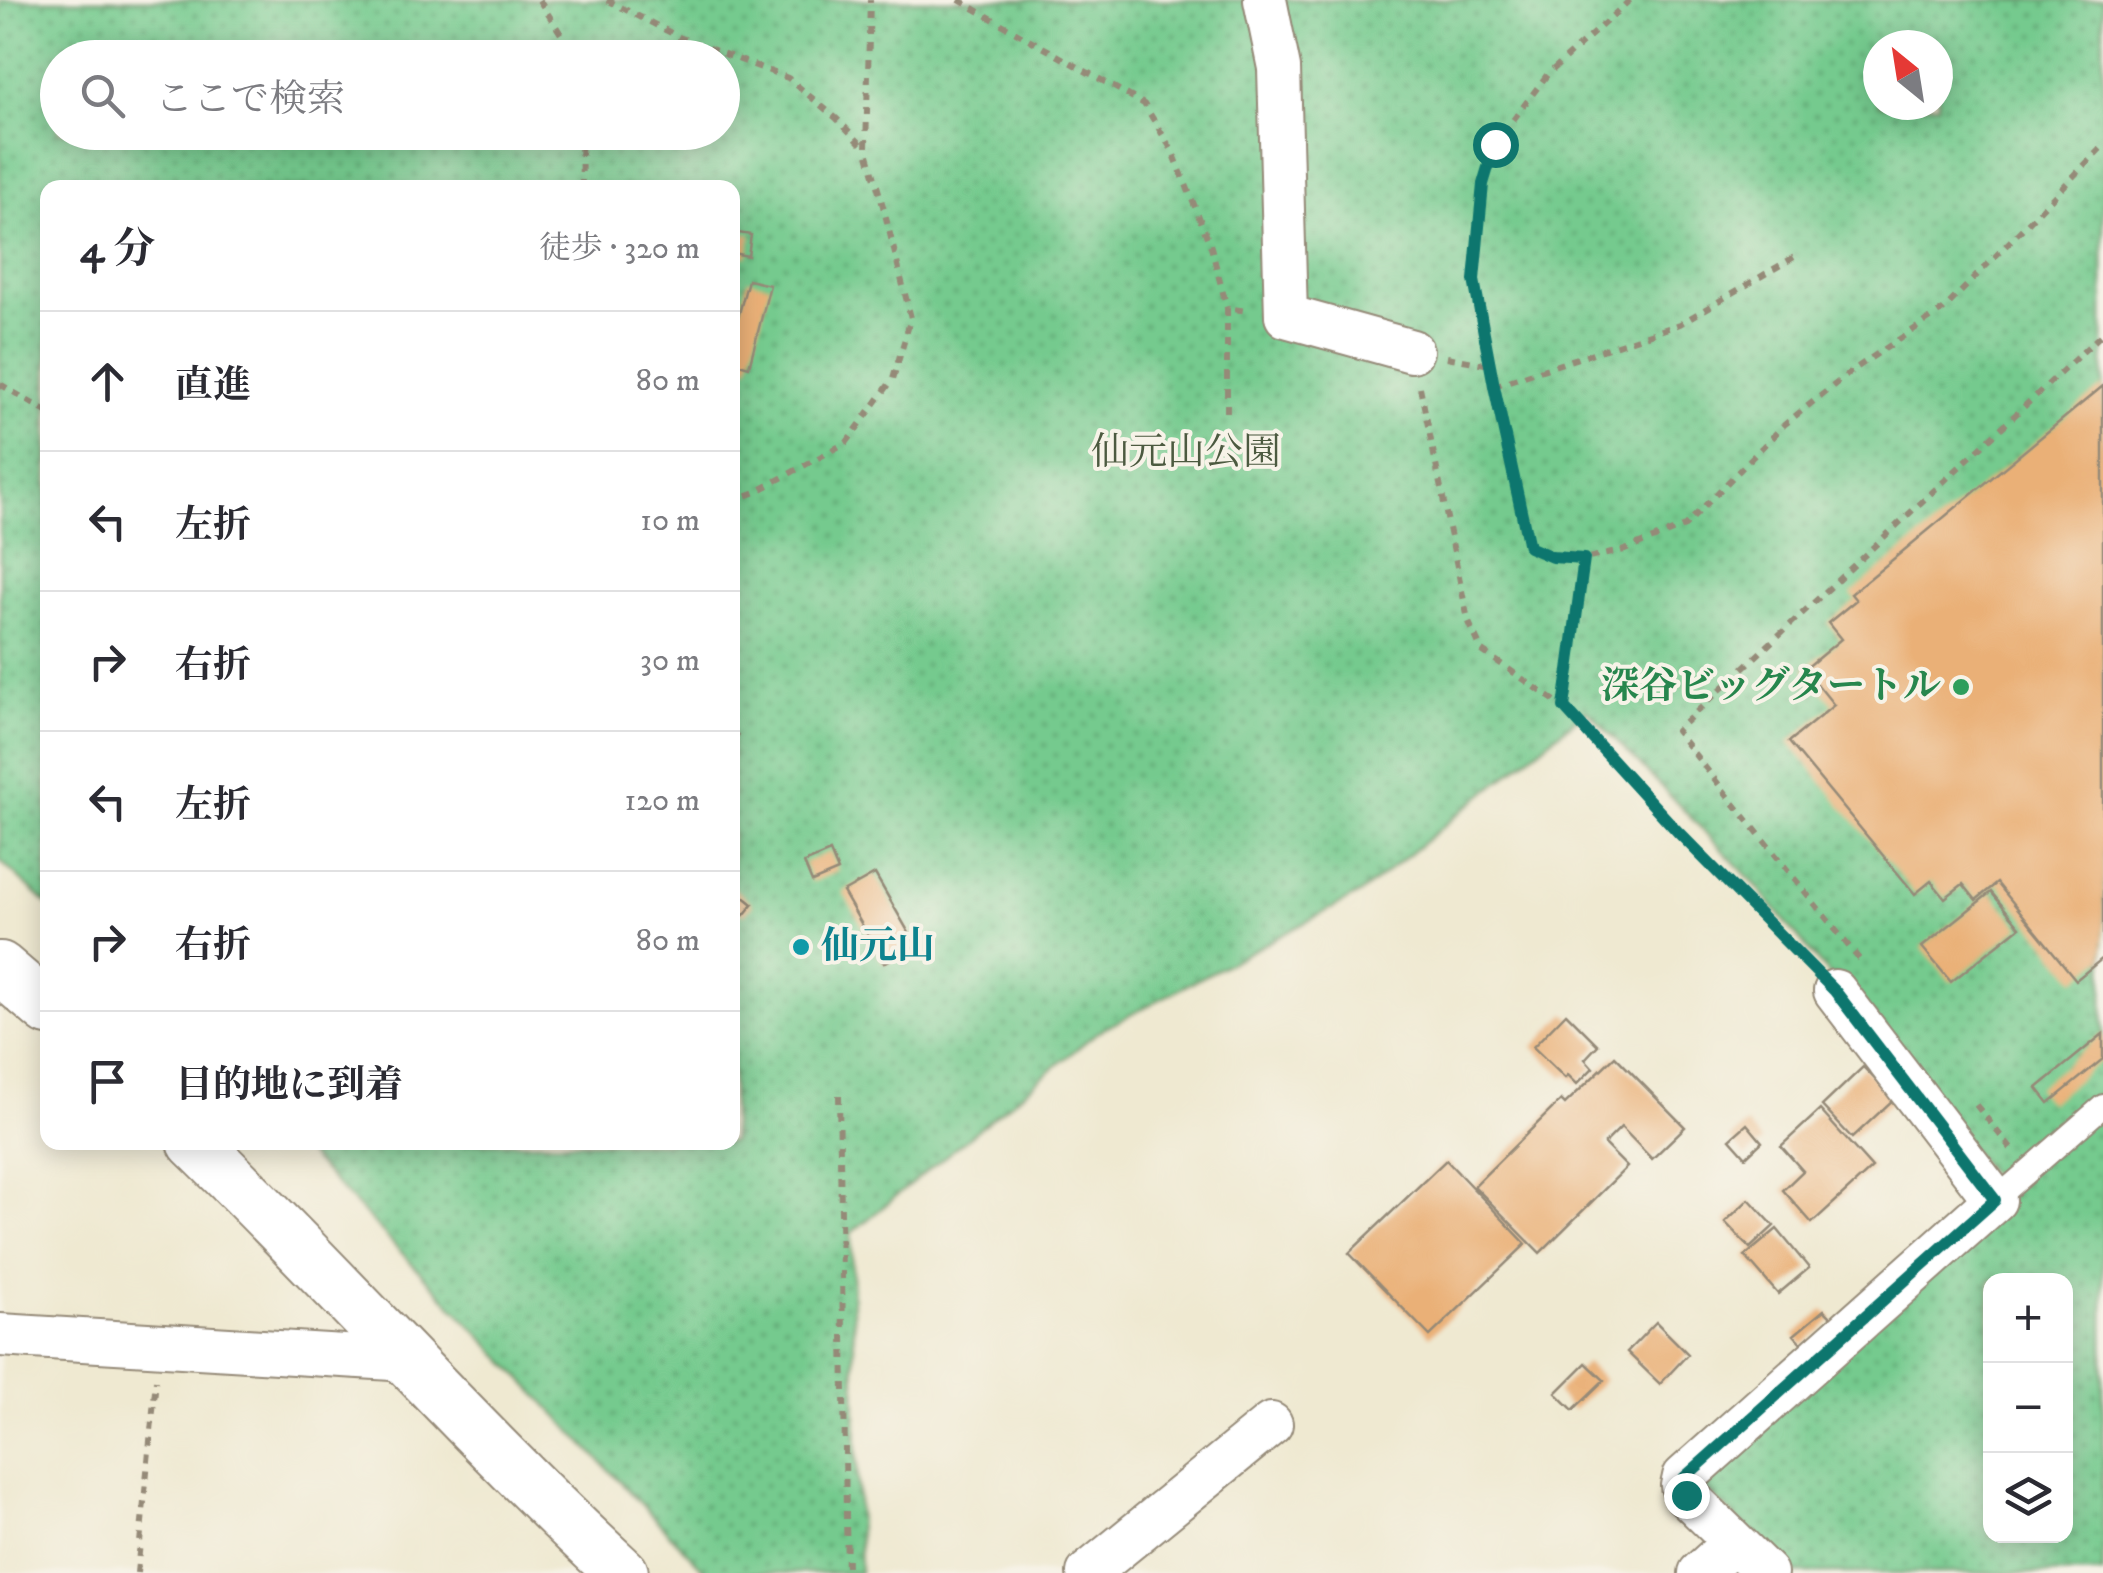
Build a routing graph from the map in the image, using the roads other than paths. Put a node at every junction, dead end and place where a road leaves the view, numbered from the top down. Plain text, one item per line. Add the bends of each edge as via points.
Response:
1 (1265, 0) edge
2 (1412, 351) road end
3 (1, 970) edge
4 (1853, 982) road end
5 (40, 1002) edge
6 (2103, 1106) edge
7 (202, 1150) edge
8 (1995, 1200) junction
9 (0, 1335) edge
10 (409, 1360) junction
11 (1271, 1424) dead end
12 (1734, 1542) junction
13 (622, 1573) edge
14 (1088, 1573) edge
15 (1700, 1573) edge
16 (1766, 1573) edge

1 - 2 street via 1279,68 1286,316
3 - 5 street
4 - 8 street
6 - 8 lane
7 - 10 street
8 - 12 street via 1684,1478 1686,1495
9 - 10 street
10 - 13 street
11 - 14 street
12 - 15 street
12 - 16 street

